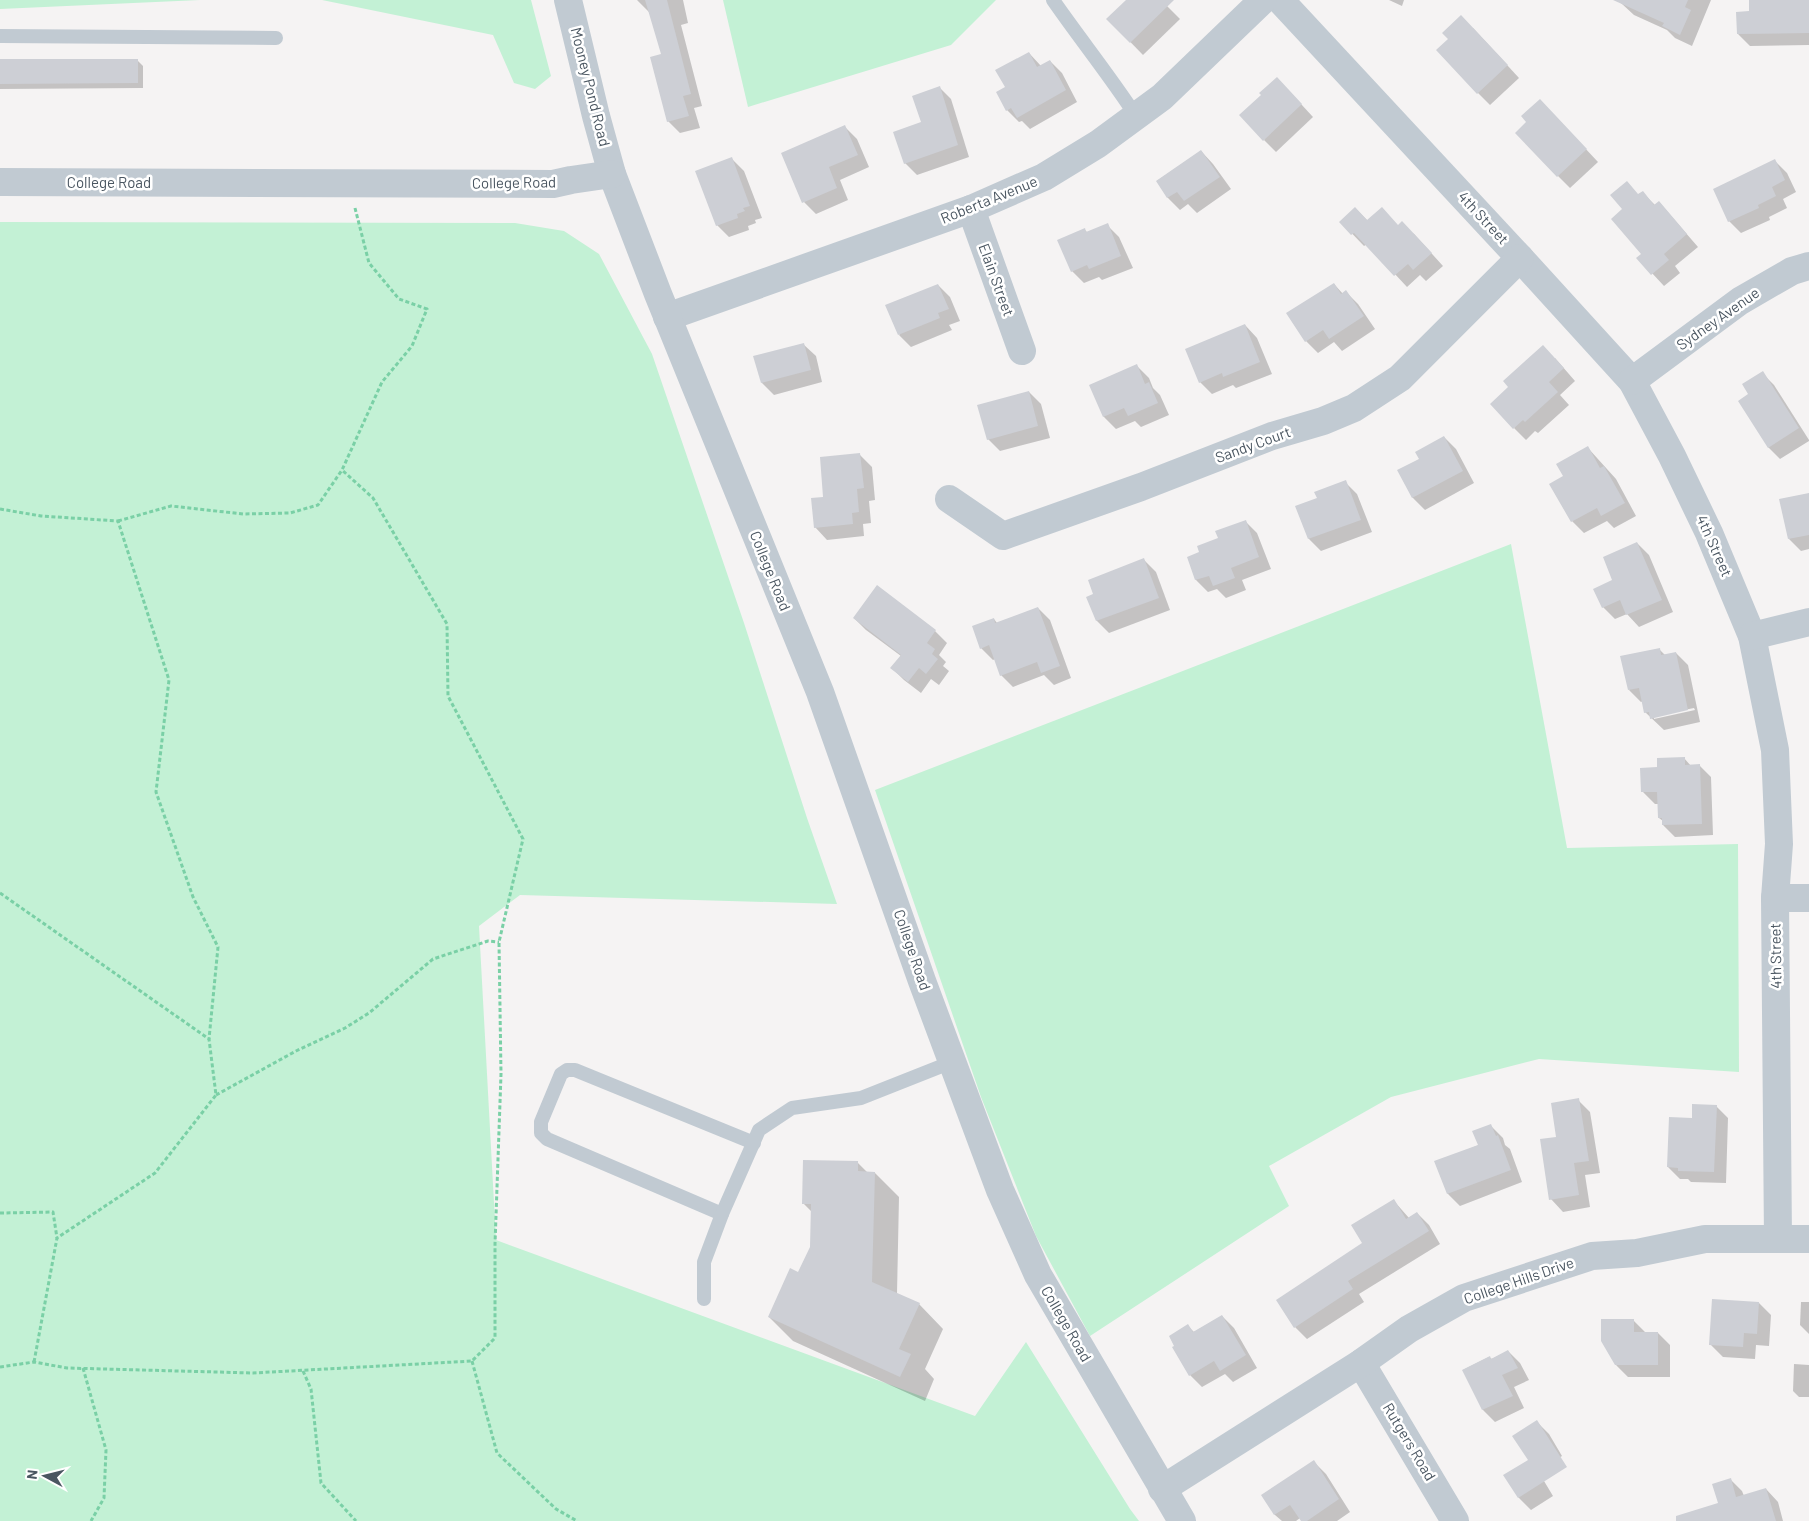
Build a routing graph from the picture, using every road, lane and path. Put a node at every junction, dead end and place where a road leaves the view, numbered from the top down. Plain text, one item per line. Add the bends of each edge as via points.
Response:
1 (568, 0) edge
2 (1052, 0) edge
3 (1263, 0) edge
4 (1280, 0) edge
5 (0, 36) edge
6 (276, 38) dead end
7 (1136, 116) junction
8 (612, 174) junction
9 (0, 182) edge
10 (349, 183) junction
11 (971, 209) junction
12 (1520, 258) junction
13 (1809, 266) edge
14 (667, 317) junction
15 (1022, 351) dead end
16 (1632, 381) junction
17 (342, 470) junction
18 (949, 499) dead end
19 (0, 509) edge
20 (118, 521) junction
21 (1809, 622) edge
22 (1752, 636) junction
23 (0, 893) edge
24 (1775, 898) junction
25 (1809, 898) edge
26 (499, 942) junction
27 (209, 1039) junction
28 (952, 1062) junction
29 (216, 1095) junction
30 (754, 1144) junction
31 (0, 1213) edge
32 (722, 1214) junction
33 (57, 1238) junction
34 (1778, 1239) junction
35 (1809, 1239) edge
36 (704, 1299) dead end
37 (472, 1361) junction
38 (34, 1362) junction
39 (1360, 1363) junction
40 (0, 1367) edge
41 (82, 1368) junction
42 (303, 1370) junction
43 (1162, 1489) junction
44 (91, 1521) edge
45 (356, 1521) edge
46 (577, 1521) edge
47 (1182, 1521) edge
48 (1455, 1521) edge

1 - 8 street, Mooney Pond Road
2 - 7 lane
3 - 7 street, Roberta Avenue via 1162,97
4 - 12 street, 4th Street
5 - 6 lane
7 - 11 street, Roberta Avenue via 1044,177
8 - 10 street, College Road via 553,184
8 - 14 street, College Road
9 - 10 street, College Road
10 - 17 path via 369,263 399,299 427,309 412,346 382,382
11 - 14 street, Roberta Avenue
11 - 15 street, Elain Street
12 - 16 street, 4th Street
12 - 18 street, Sandy Court via 1400,378 1354,408 1003,536
13 - 16 street, Sydney Avenue via 1792,271 1740,301
14 - 28 street, College Road via 820,692
16 - 22 street, 4th Street via 1705,524
17 - 20 path via 318,505 290,513 243,514 171,506
17 - 26 path via 373,498 447,624 448,696 523,839
19 - 20 path via 40,516
20 - 27 path via 169,680 156,792 194,897 218,947
21 - 22 street
22 - 24 street, 4th Street via 1775,750 1779,844
23 - 27 path
24 - 25 street
24 - 34 street, 4th Street
26 - 29 path via 488,941 433,959 361,1018
26 - 37 path via 501,1074 495,1338
27 - 29 path
28 - 30 lane via 861,1098 792,1108 759,1130
28 - 43 street, College Road via 1000,1190 1038,1275
29 - 33 path via 155,1173
30 - 32 lane
30 - 32 lane via 575,1070 561,1074 540,1122 541,1133 547,1139
31 - 33 path via 53,1212
32 - 36 lane via 704,1262
33 - 38 path
34 - 35 street, College Hills Drive
34 - 39 street, College Hills Drive via 1705,1239 1638,1253 1592,1256 1464,1298 1409,1329
37 - 42 path
37 - 46 path via 497,1453 556,1509
38 - 40 path
38 - 41 path
39 - 43 street, College Hills Drive
39 - 48 street, Rutgers Road
41 - 42 path via 253,1373
41 - 44 path via 106,1450 104,1498
42 - 45 path via 311,1389 321,1484
43 - 47 street, College Road

